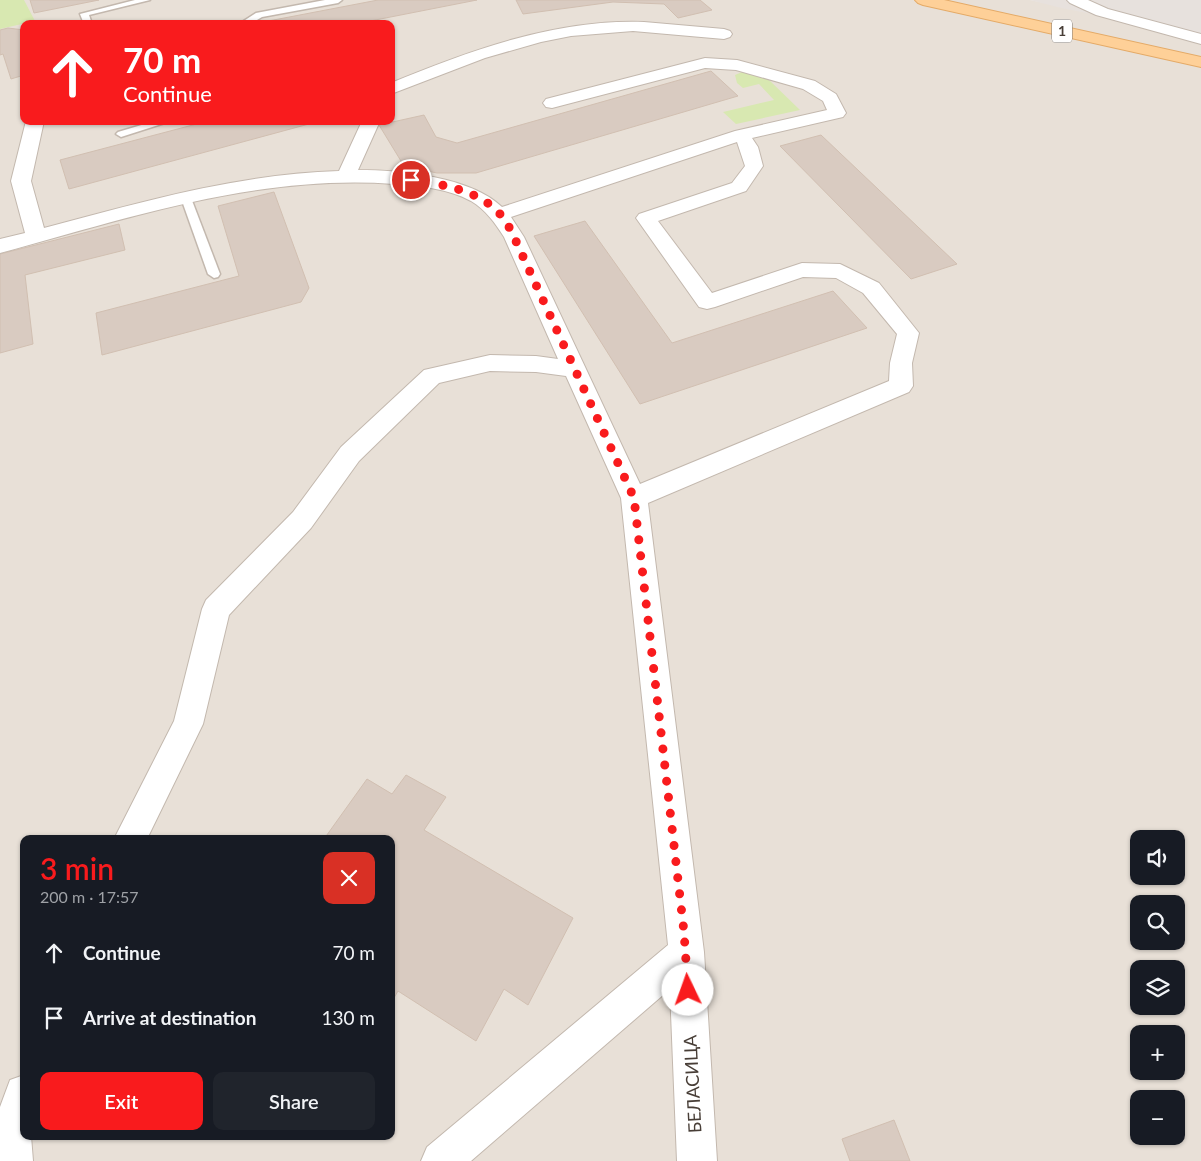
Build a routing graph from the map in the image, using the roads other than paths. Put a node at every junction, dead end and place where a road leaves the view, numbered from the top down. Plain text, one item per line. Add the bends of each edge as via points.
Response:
1 (146, 0) edge
2 (338, 0) edge
3 (923, 0) edge
4 (1075, 0) edge
5 (86, 20) edge
6 (250, 20) edge
7 (724, 34) dead end
8 (1201, 39) edge
9 (1201, 62) edge
10 (395, 87) edge
11 (552, 103) dead end
12 (34, 125) edge
13 (152, 125) edge
14 (369, 125) edge
15 (121, 134) dead end
16 (741, 135) junction
17 (346, 175) junction
18 (186, 198) junction
19 (500, 214) junction
20 (36, 236) junction
21 (0, 246) edge
22 (214, 274) dead end
23 (576, 369) junction
24 (634, 498) junction
25 (132, 835) edge
26 (686, 952) junction
27 (20, 1106) edge
28 (8, 1141) edge
29 (441, 1161) edge
30 (697, 1161) edge

1 - 5 lane via 84,14
2 - 6 lane via 259,15
3 - 9 main road, 1
4 - 8 street via 1102,12
7 - 10 street via 634,26 597,28 515,43 450,64
11 - 16 street via 705,63 737,65 809,84 830,98 837,114
12 - 20 street via 21,181
13 - 15 lane
14 - 17 street
16 - 19 street
16 - 24 street via 749,147 754,166 739,187 646,218 707,302 802,270 840,271 871,288 908,333 901,363 901,386
17 - 18 street via 279,179
17 - 19 street via 438,183 478,197
18 - 20 street
18 - 22 lane
19 - 23 street, БЕЛАСИЦА
20 - 21 street
23 - 24 street, БЕЛАСИЦА
23 - 25 street via 490,363 432,376 350,454 302,520 216,609 188,724
24 - 26 street, БЕЛАСИЦА
26 - 29 street
26 - 30 street, БЕЛАСИЦА
27 - 28 street

